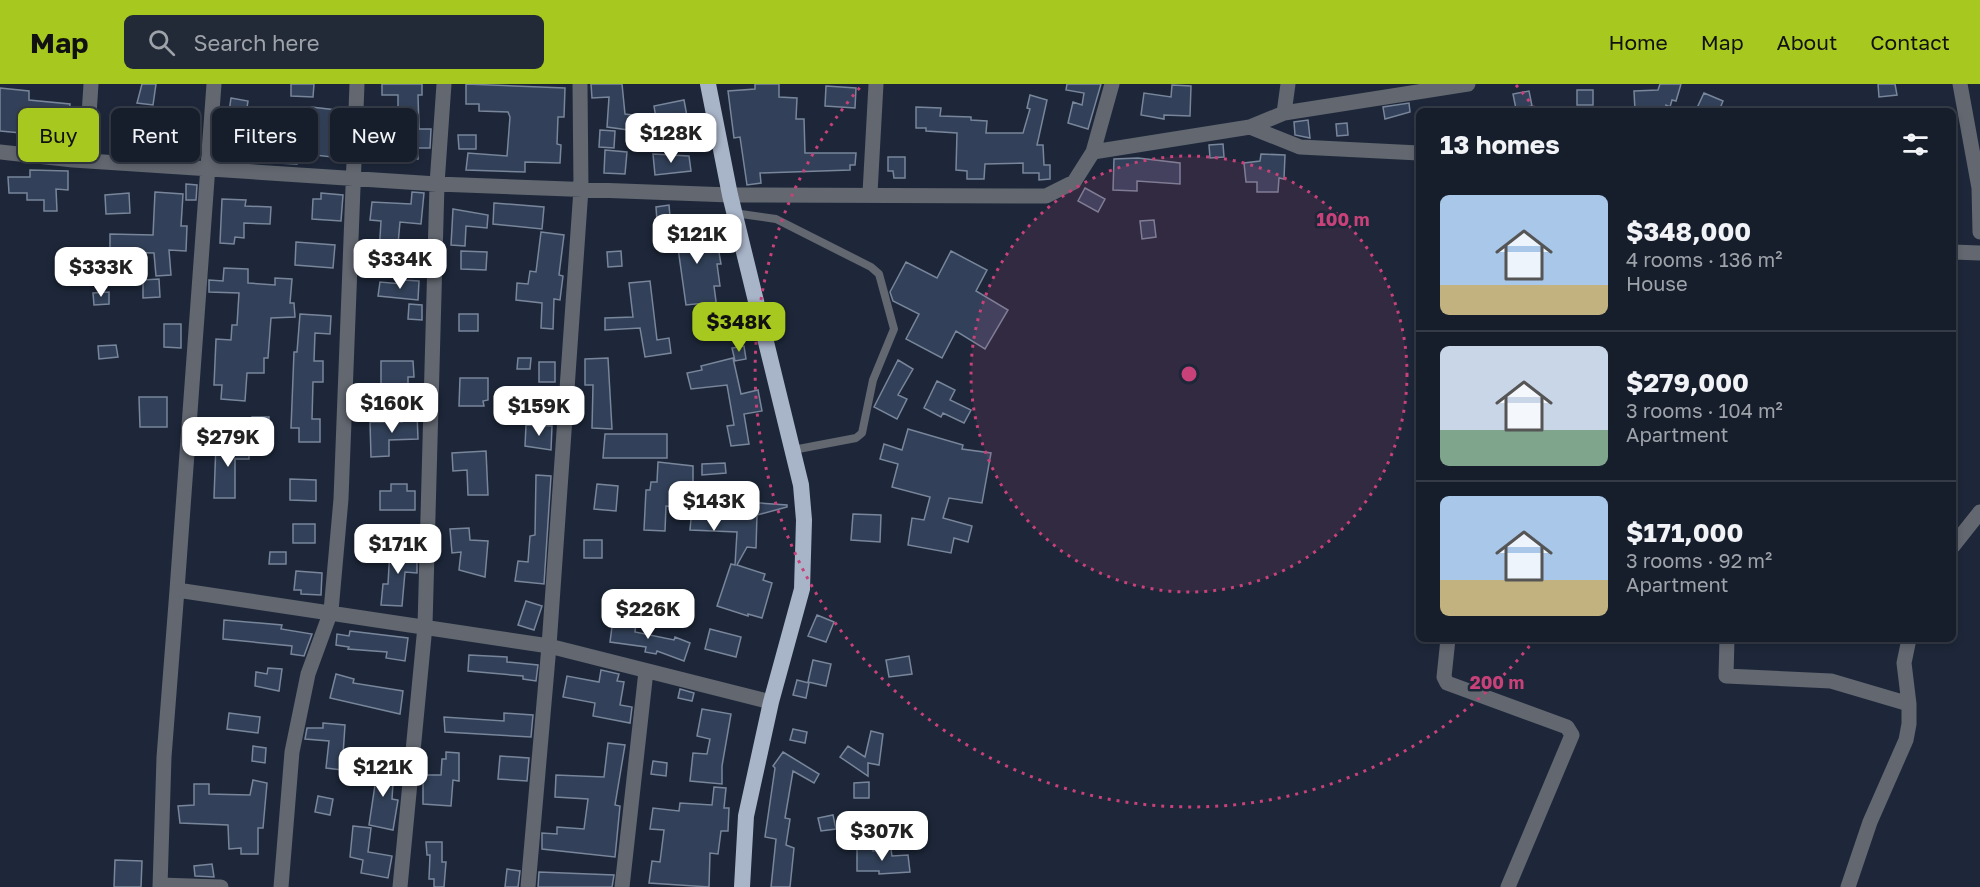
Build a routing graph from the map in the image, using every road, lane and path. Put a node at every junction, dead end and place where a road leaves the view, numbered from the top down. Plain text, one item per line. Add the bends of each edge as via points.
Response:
1 (91, 84) edge
2 (214, 84) edge
3 (357, 84) edge
4 (444, 84) edge
5 (580, 84) edge
6 (708, 84) edge
7 (876, 84) edge
8 (1112, 84) edge
9 (1288, 84) edge
10 (1468, 84) edge
11 (1960, 84) edge
12 (1378, 91) edge
13 (89, 108) edge
14 (1284, 113) junction
15 (1250, 127) junction
16 (0, 152) edge
17 (1093, 152) junction
18 (1416, 153) edge
19 (18, 154) edge
20 (99, 162) edge
21 (208, 169) junction
22 (354, 179) junction
23 (437, 184) junction
24 (581, 189) junction
25 (870, 193) junction
26 (730, 195) junction
27 (734, 213) junction
28 (1980, 232) edge
29 (1956, 252) edge
30 (1980, 253) edge
31 (793, 450) junction
32 (1980, 512) edge
33 (1956, 542) edge
34 (177, 590) junction
35 (331, 611) junction
36 (425, 627) junction
37 (1448, 642) edge
38 (1727, 642) edge
39 (1908, 642) edge
40 (549, 646) junction
41 (646, 671) junction
42 (771, 702) junction
43 (1909, 704) junction
44 (160, 886) edge
45 (221, 887) edge
46 (281, 887) edge
47 (400, 887) edge
48 (528, 887) edge
49 (622, 887) edge
50 (742, 887) edge
51 (1508, 887) edge
52 (1848, 887) edge

1 - 13 street
2 - 21 street
3 - 22 street
4 - 23 street
5 - 24 street
6 - 26 highway
7 - 25 street
8 - 17 street
9 - 14 street
10 - 12 street
11 - 28 street via 1979,188
12 - 14 street
14 - 15 street
15 - 17 street
15 - 18 street via 1300,147
16 - 19 street
17 - 25 street via 1074,182 1046,196
20 - 21 street
21 - 22 street
21 - 34 street
22 - 23 street
22 - 35 street via 341,499
23 - 24 street
23 - 36 street
24 - 26 street
24 - 40 street
25 - 26 street
26 - 27 highway
27 - 31 highway
27 - 31 lane via 776,219 871,267 879,274 889,305 894,329 873,380 862,433 856,438
29 - 30 street
31 - 42 highway via 804,520 802,589
32 - 33 street
34 - 35 street
34 - 44 street via 164,757
35 - 36 street
35 - 46 street via 308,674 292,752
36 - 40 street
36 - 47 street
37 - 51 street via 1444,677 1447,683 1567,727 1572,735
38 - 43 street via 1726,676 1831,681
39 - 43 street via 1904,663
40 - 41 street
40 - 48 street
41 - 42 street
41 - 49 street
42 - 50 highway via 746,816
43 - 52 street via 1906,740 1870,822
44 - 45 street

